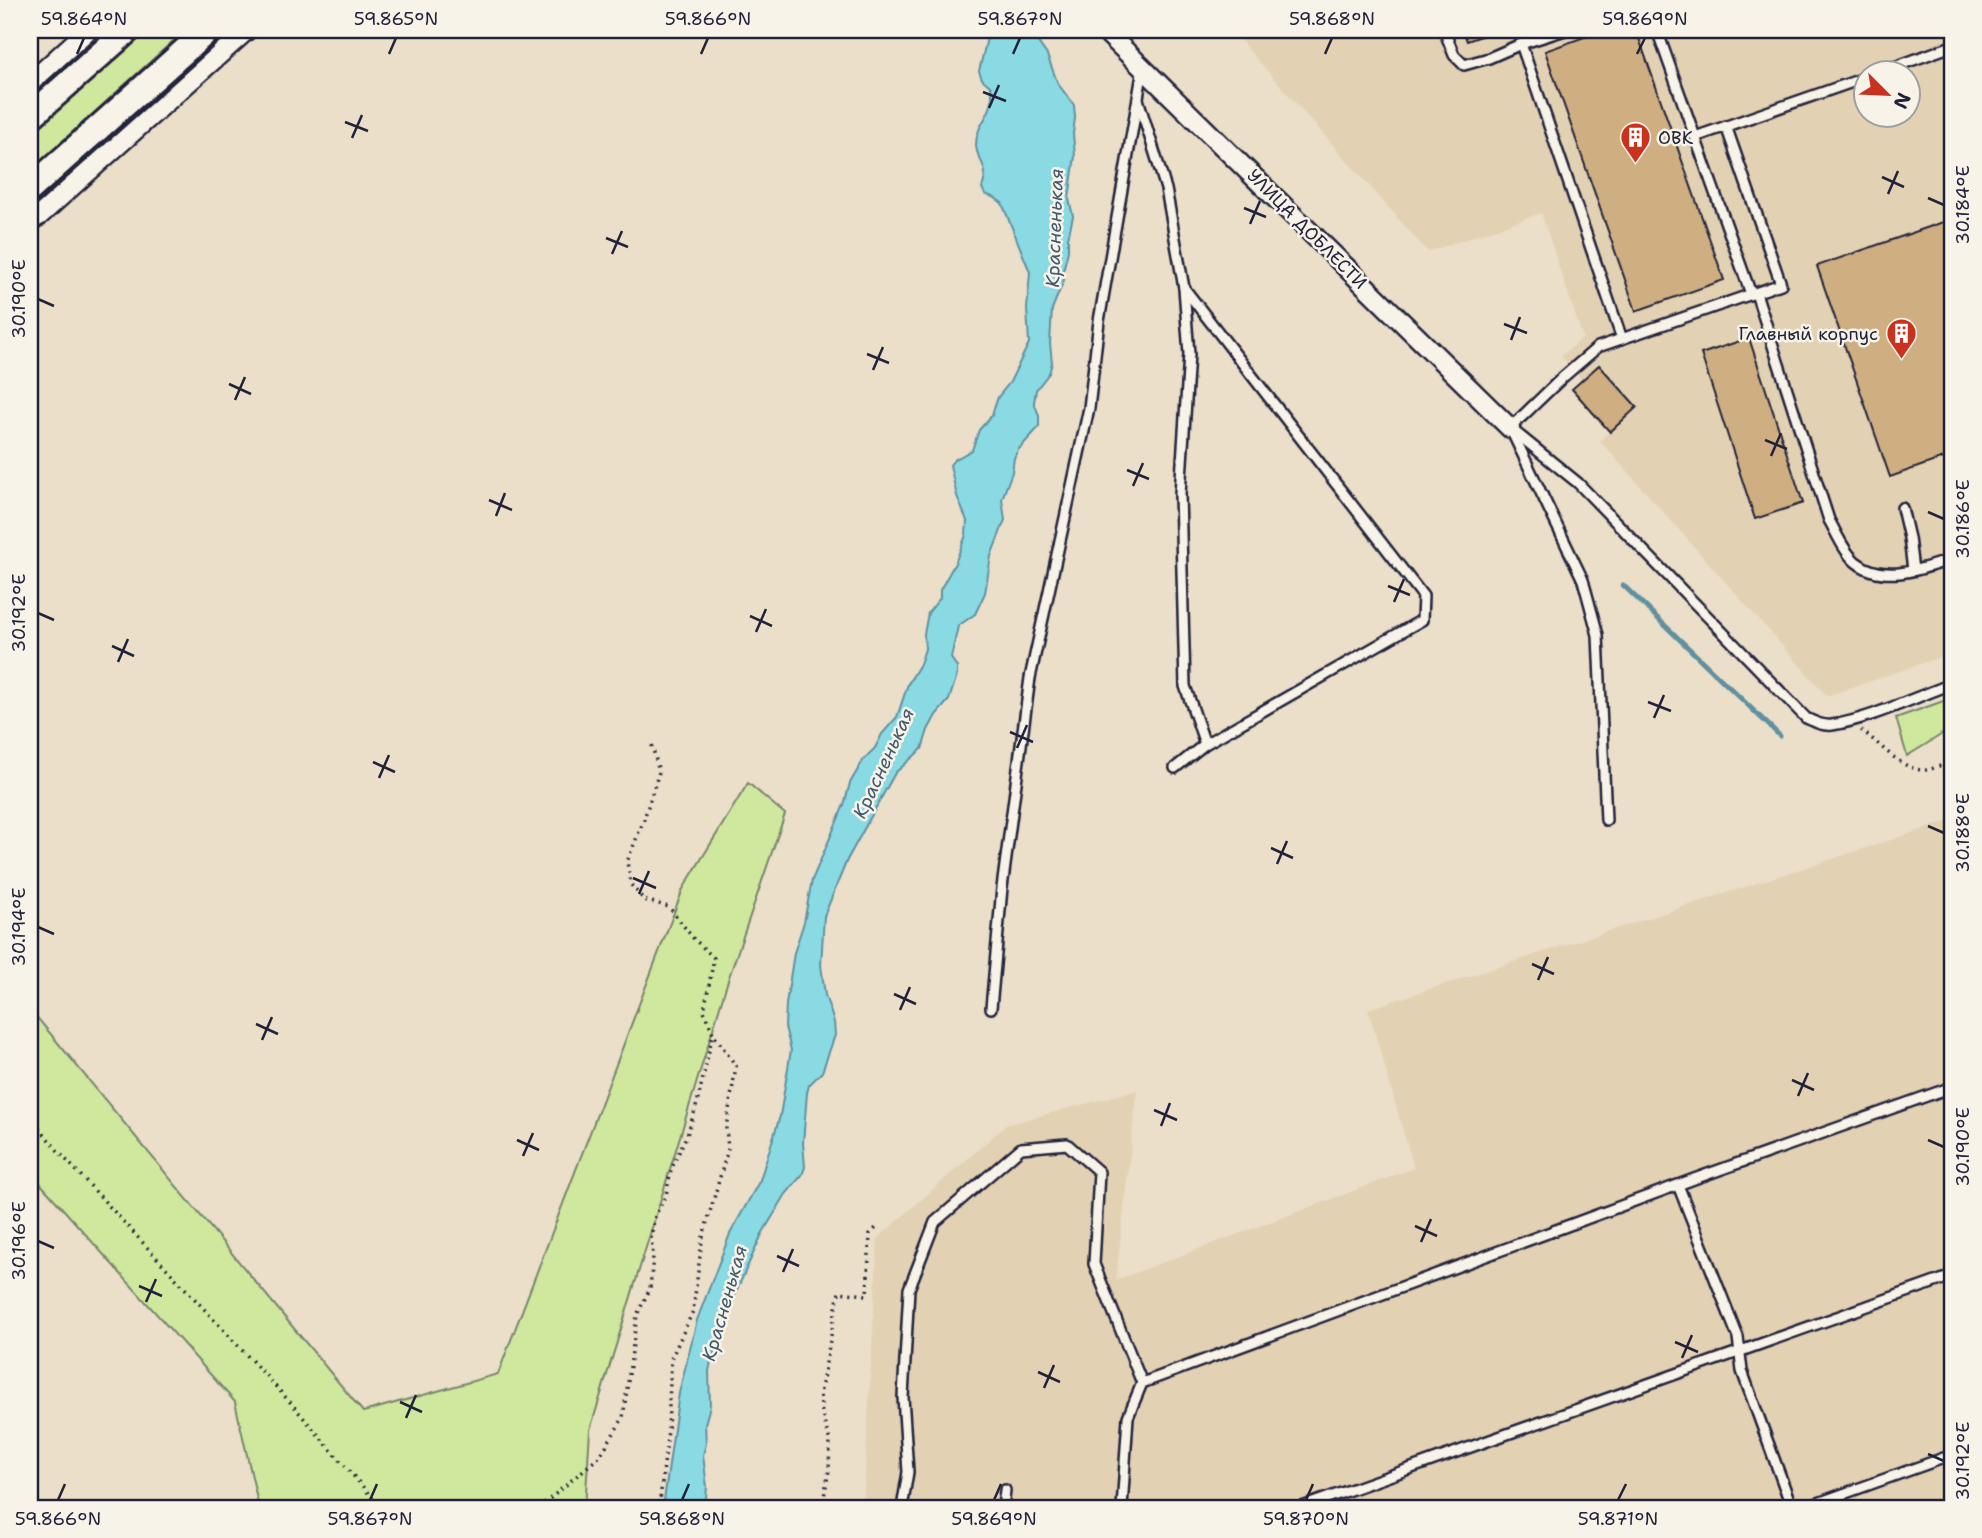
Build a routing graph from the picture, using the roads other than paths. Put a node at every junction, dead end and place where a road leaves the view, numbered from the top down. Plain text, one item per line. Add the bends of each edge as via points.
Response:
1 (88, 30) edge
2 (128, 30) edge
3 (208, 30) edge
4 (247, 30) edge
5 (1444, 30) edge
6 (1565, 30) edge
7 (1657, 30) edge
8 (1112, 32) edge
9 (1521, 44) junction
10 (1952, 47) edge
11 (1915, 60) edge
12 (1144, 68) junction
13 (1853, 82) edge
14 (30, 83) edge
15 (1138, 98) junction
16 (30, 117) edge
17 (1726, 126) junction
18 (1695, 137) junction
19 (30, 189) edge
20 (30, 221) edge
21 (1184, 288) junction
22 (1754, 293) junction
23 (1622, 339) junction
24 (1510, 428) junction
25 (1902, 508) dead end
26 (1952, 559) edge
27 (1913, 570) junction
28 (1952, 684) edge
29 (1205, 744) junction
30 (1175, 768) dead end
31 (1606, 820) dead end
32 (991, 1009) dead end
33 (1952, 1087) edge
34 (1678, 1185) junction
35 (1952, 1276) edge
36 (1739, 1353) junction
37 (1142, 1383) junction
38 (1952, 1455) edge
39 (1005, 1490) dead end
40 (902, 1508) edge
41 (1003, 1508) edge
42 (1122, 1508) edge
43 (1298, 1508) edge
44 (1792, 1508) edge
45 (1804, 1508) edge

1 - 14 street
2 - 16 main road
3 - 19 main road
4 - 20 street
5 - 9 lane via 1454,55 1464,65
6 - 9 lane
7 - 18 lane
8 - 12 street, УЛИЦА ДОБЛЕСТИ
9 - 23 lane
10 - 11 lane
12 - 15 lane
12 - 24 street, УЛИЦА ДОБЛЕСТИ
13 - 17 lane
15 - 21 lane via 1166,190
15 - 32 lane via 1099,321 1089,408 1030,678
17 - 18 lane
17 - 22 lane via 1781,284
18 - 22 lane
21 - 29 lane via 1189,354 1180,494 1185,686
21 - 29 lane via 1423,596 1422,620
22 - 23 lane
22 - 27 lane via 1829,520 1842,544 1856,562 1878,572
23 - 24 lane via 1598,347
24 - 28 lane via 1578,483 1806,719 1831,725
24 - 31 lane via 1583,580 1598,635
25 - 27 lane
26 - 27 lane
29 - 30 lane
33 - 34 lane
34 - 36 lane via 1738,1337
34 - 37 lane
35 - 36 lane
36 - 43 lane
36 - 44 lane
37 - 40 lane via 1094,1264 1099,1172 1067,1144 1021,1148 934,1222 909,1289 903,1397 908,1472
37 - 42 lane via 1128,1417
38 - 45 lane
39 - 41 lane

